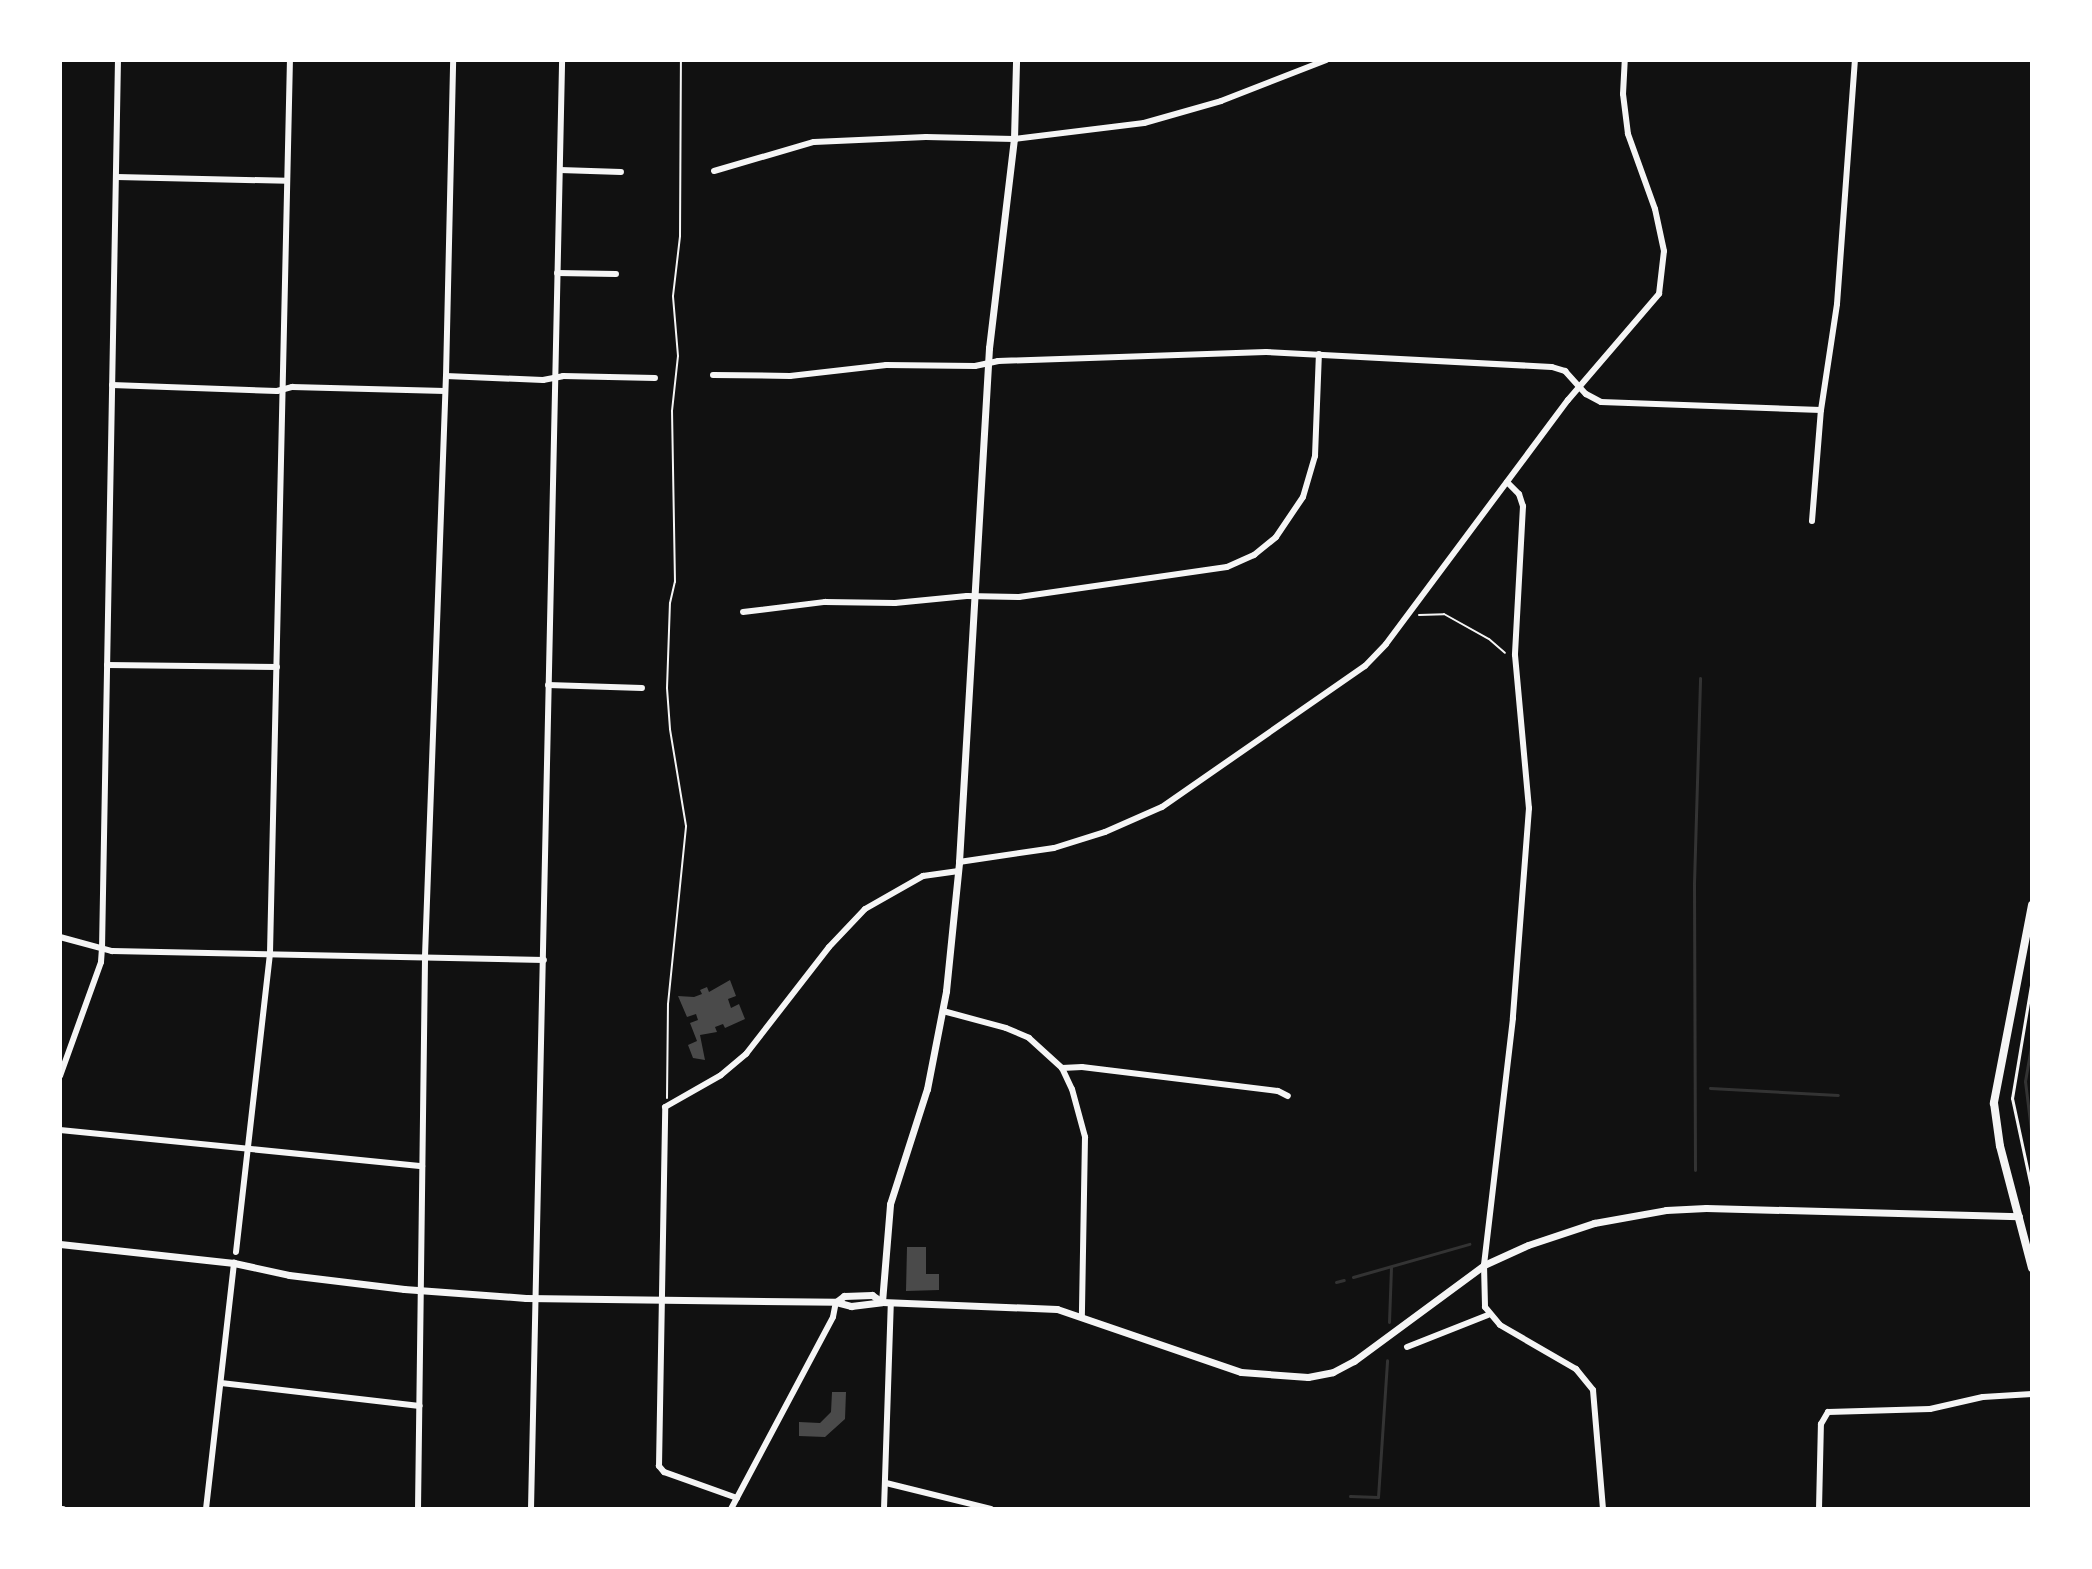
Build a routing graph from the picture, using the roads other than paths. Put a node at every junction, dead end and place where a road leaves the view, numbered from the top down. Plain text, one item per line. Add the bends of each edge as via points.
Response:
1 (118, 60) edge
2 (290, 60) edge
3 (453, 60) edge
4 (562, 60) edge
5 (1016, 60) edge
6 (1326, 60) edge
7 (1625, 60) edge
8 (1855, 60) edge
9 (1014, 139) junction
10 (560, 170) junction
11 (714, 171) dead end
12 (621, 172) dead end
13 (117, 177) junction
14 (287, 181) junction
15 (557, 273) junction
16 (616, 274) dead end
17 (1319, 354) junction
18 (989, 363) junction
19 (713, 375) dead end
20 (446, 376) junction
21 (554, 378) junction
22 (655, 378) dead end
23 (112, 385) junction
24 (1580, 387) junction
25 (284, 388) junction
26 (445, 391) junction
27 (1821, 410) junction
28 (1507, 482) junction
29 (1812, 521) dead end
30 (975, 598) junction
31 (743, 612) dead end
32 (107, 665) junction
33 (277, 667) junction
34 (548, 685) junction
35 (642, 688) dead end
36 (959, 867) junction
37 (2032, 905) edge
38 (60, 937) edge
39 (102, 949) junction
40 (270, 953) junction
41 (425, 956) junction
42 (544, 960) junction
43 (2032, 979) edge
44 (943, 1011) junction
45 (1062, 1068) junction
46 (60, 1076) edge
47 (1288, 1096) dead end
48 (60, 1130) edge
49 (248, 1150) junction
50 (422, 1166) junction
51 (2032, 1191) edge
52 (2019, 1216) junction
53 (60, 1244) edge
54 (236, 1252) dead end
55 (234, 1263) junction
56 (1484, 1265) junction
57 (2032, 1268) edge
58 (420, 1290) junction
59 (660, 1298) junction
60 (537, 1299) junction
61 (836, 1302) junction
62 (886, 1302) junction
63 (1488, 1315) junction
64 (1082, 1317) junction
65 (1407, 1347) dead end
66 (221, 1383) junction
67 (2032, 1394) edge
68 (420, 1406) junction
69 (886, 1483) junction
70 (737, 1498) junction
71 (206, 1509) edge
72 (418, 1509) edge
73 (531, 1509) edge
74 (731, 1509) edge
75 (884, 1509) edge
76 (991, 1509) edge
77 (1603, 1509) edge
78 (1819, 1509) edge

1 - 13 street
2 - 14 street
3 - 20 street
4 - 10 street
5 - 9 street
6 - 9 street via 1221,101 1144,123
7 - 24 street via 1628,134 1660,225 1664,273 1653,303
8 - 27 street via 1837,304
9 - 11 street via 814,142
9 - 18 street
10 - 12 street
10 - 15 street
13 - 14 street
13 - 23 street
14 - 25 street
15 - 16 street
15 - 21 street
17 - 18 street
17 - 24 street via 1552,367 1565,371
17 - 30 street via 1309,482 1285,526 1254,555 1206,571 1019,597
18 - 19 street via 886,365 813,375
18 - 30 street
20 - 21 street
20 - 26 street
21 - 22 street
21 - 34 street
23 - 25 street
23 - 32 street
24 - 27 street via 1601,402
24 - 28 street
25 - 26 street
25 - 33 street
26 - 41 street
27 - 29 street
28 - 36 street via 1365,666 1162,807 1054,848
28 - 56 street via 1523,506 1515,655 1527,836 1513,1018
30 - 31 street via 825,602
30 - 36 street
32 - 33 street
32 - 39 street
33 - 40 street
34 - 35 street
34 - 42 street
36 - 44 street
36 - 59 street via 923,876 865,909 746,1054 668,1103
37 - 52 main road via 1994,1103
38 - 39 street
39 - 40 street
39 - 46 street
40 - 41 street
40 - 49 street
41 - 42 street
41 - 50 street
42 - 60 street
43 - 51 lane via 2012,1098
44 - 45 street via 1017,1032
44 - 62 street via 927,1089 890,1204
45 - 47 street
45 - 64 street via 1085,1137
48 - 49 street
49 - 50 street
49 - 54 street
50 - 58 street
52 - 56 street via 1666,1210 1558,1234
52 - 57 main road
53 - 55 street
55 - 58 street
55 - 66 street
56 - 63 street
56 - 64 street via 1354,1361 1319,1376 1241,1372
58 - 60 street
58 - 68 street
59 - 60 street
59 - 61 street
59 - 70 street via 659,1466
60 - 73 street
61 - 62 street
61 - 70 street via 833,1317
62 - 64 street via 1048,1308
62 - 69 street
63 - 65 street
63 - 77 street via 1576,1369 1593,1390
66 - 68 street
66 - 71 street
67 - 78 street via 1983,1397 1930,1409 1828,1412 1821,1424
68 - 72 street
69 - 75 street
69 - 76 street
70 - 74 street

